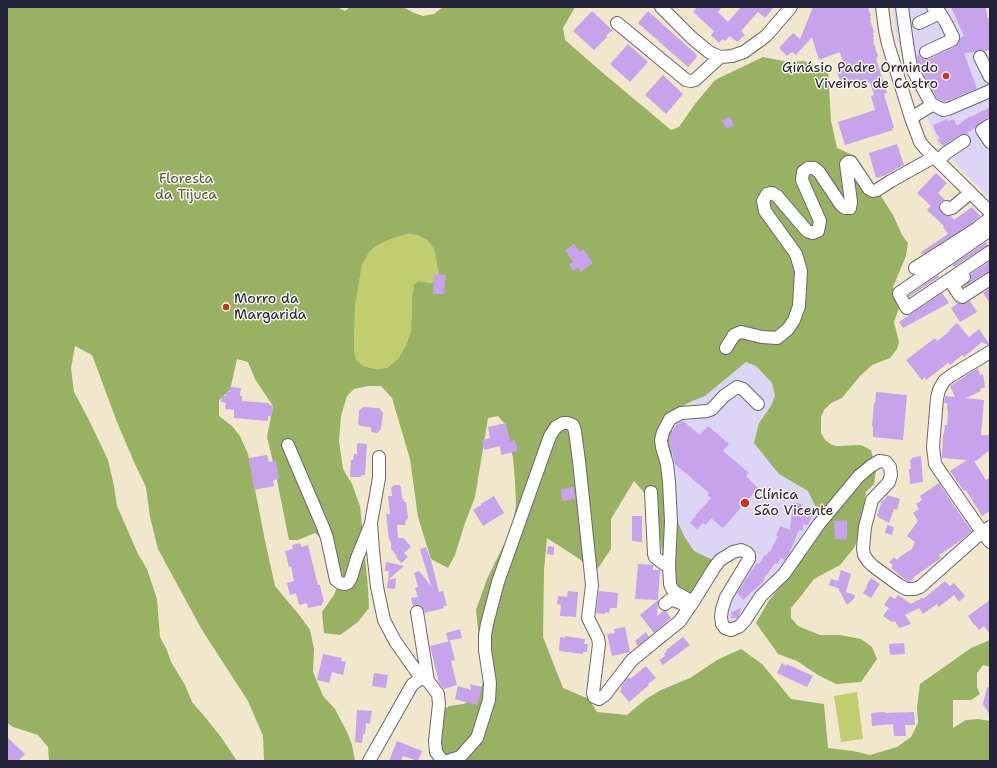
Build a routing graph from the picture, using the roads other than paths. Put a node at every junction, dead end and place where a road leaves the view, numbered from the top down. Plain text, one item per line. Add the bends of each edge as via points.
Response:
1 (661, 7) edge
2 (791, 7) edge
3 (902, 7) edge
4 (906, 7) edge
5 (883, 8) edge
6 (936, 10) edge
7 (617, 23) dead end
8 (918, 23) dead end
9 (926, 52) dead end
10 (980, 56) dead end
11 (720, 57) junction
12 (990, 77) edge
13 (990, 91) edge
14 (932, 105) junction
15 (911, 118) junction
16 (986, 127) edge
17 (990, 142) edge
18 (936, 159) junction
19 (970, 193) junction
20 (946, 207) dead end
21 (990, 212) edge
22 (990, 218) edge
23 (990, 230) edge
24 (990, 252) edge
25 (990, 259) edge
26 (915, 268) dead end
27 (990, 279) edge
28 (726, 348) dead end
29 (990, 352) edge
30 (758, 404) dead end
31 (288, 445) dead end
32 (379, 457) dead end
33 (651, 492) dead end
34 (371, 523) junction
35 (986, 530) edge
36 (990, 542) edge
37 (668, 566) junction
38 (665, 604) dead end
39 (691, 606) junction
40 (416, 612) dead end
41 (424, 680) junction
42 (369, 761) edge
43 (447, 761) edge

1 - 11 street via 692,38 709,52
2 - 11 street via 766,36 744,52
3 - 4 street
3 - 5 street
3 - 14 street via 911,66
5 - 15 street via 884,30
6 - 8 street
6 - 9 street via 953,38
7 - 11 street via 686,80 695,80
10 - 12 street
13 - 14 street via 948,109 942,110
14 - 15 street
15 - 18 street via 920,142
16 - 17 street
16 - 18 street
18 - 19 street
18 - 28 street via 872,191 868,189 851,162 848,162 846,164 850,208 841,205 820,172 808,168 803,172 802,180 820,221 818,231 813,233 807,231 778,196 767,194 763,201 765,211 796,254 801,271 799,306 788,329 777,338 741,332 734,335
19 - 20 street via 952,208
19 - 21 street
22 - 26 street
23 - 24 street via 899,292 906,307
25 - 27 street via 953,285 962,297
29 - 35 street via 944,381 939,390 934,447 935,464
30 - 37 street via 743,389 737,387 712,409 681,413 670,419 661,440 669,482 671,521
31 - 34 street via 327,538 336,580 340,583 348,583 351,578
32 - 34 street via 379,478
33 - 37 street via 654,554
34 - 41 street via 377,587 384,620 395,641
35 - 36 street
35 - 39 street via 920,588 906,589 899,585 873,566 864,555 865,527 872,500 889,482 891,475 886,462 879,462 859,476 819,524 784,574 761,596 740,626 731,630 726,628 721,617 726,597 749,559 746,552 733,552 720,560
37 - 39 street via 672,589
38 - 39 street via 673,600
39 - 43 street via 680,621 632,660 605,695 594,697 599,644 588,618 592,585 575,431 573,425 568,422 556,427 550,436 498,582 487,624 485,650 490,683 489,700 477,738 460,757
40 - 41 street
41 - 42 street via 412,685
41 - 43 street via 438,694 436,752 442,760

